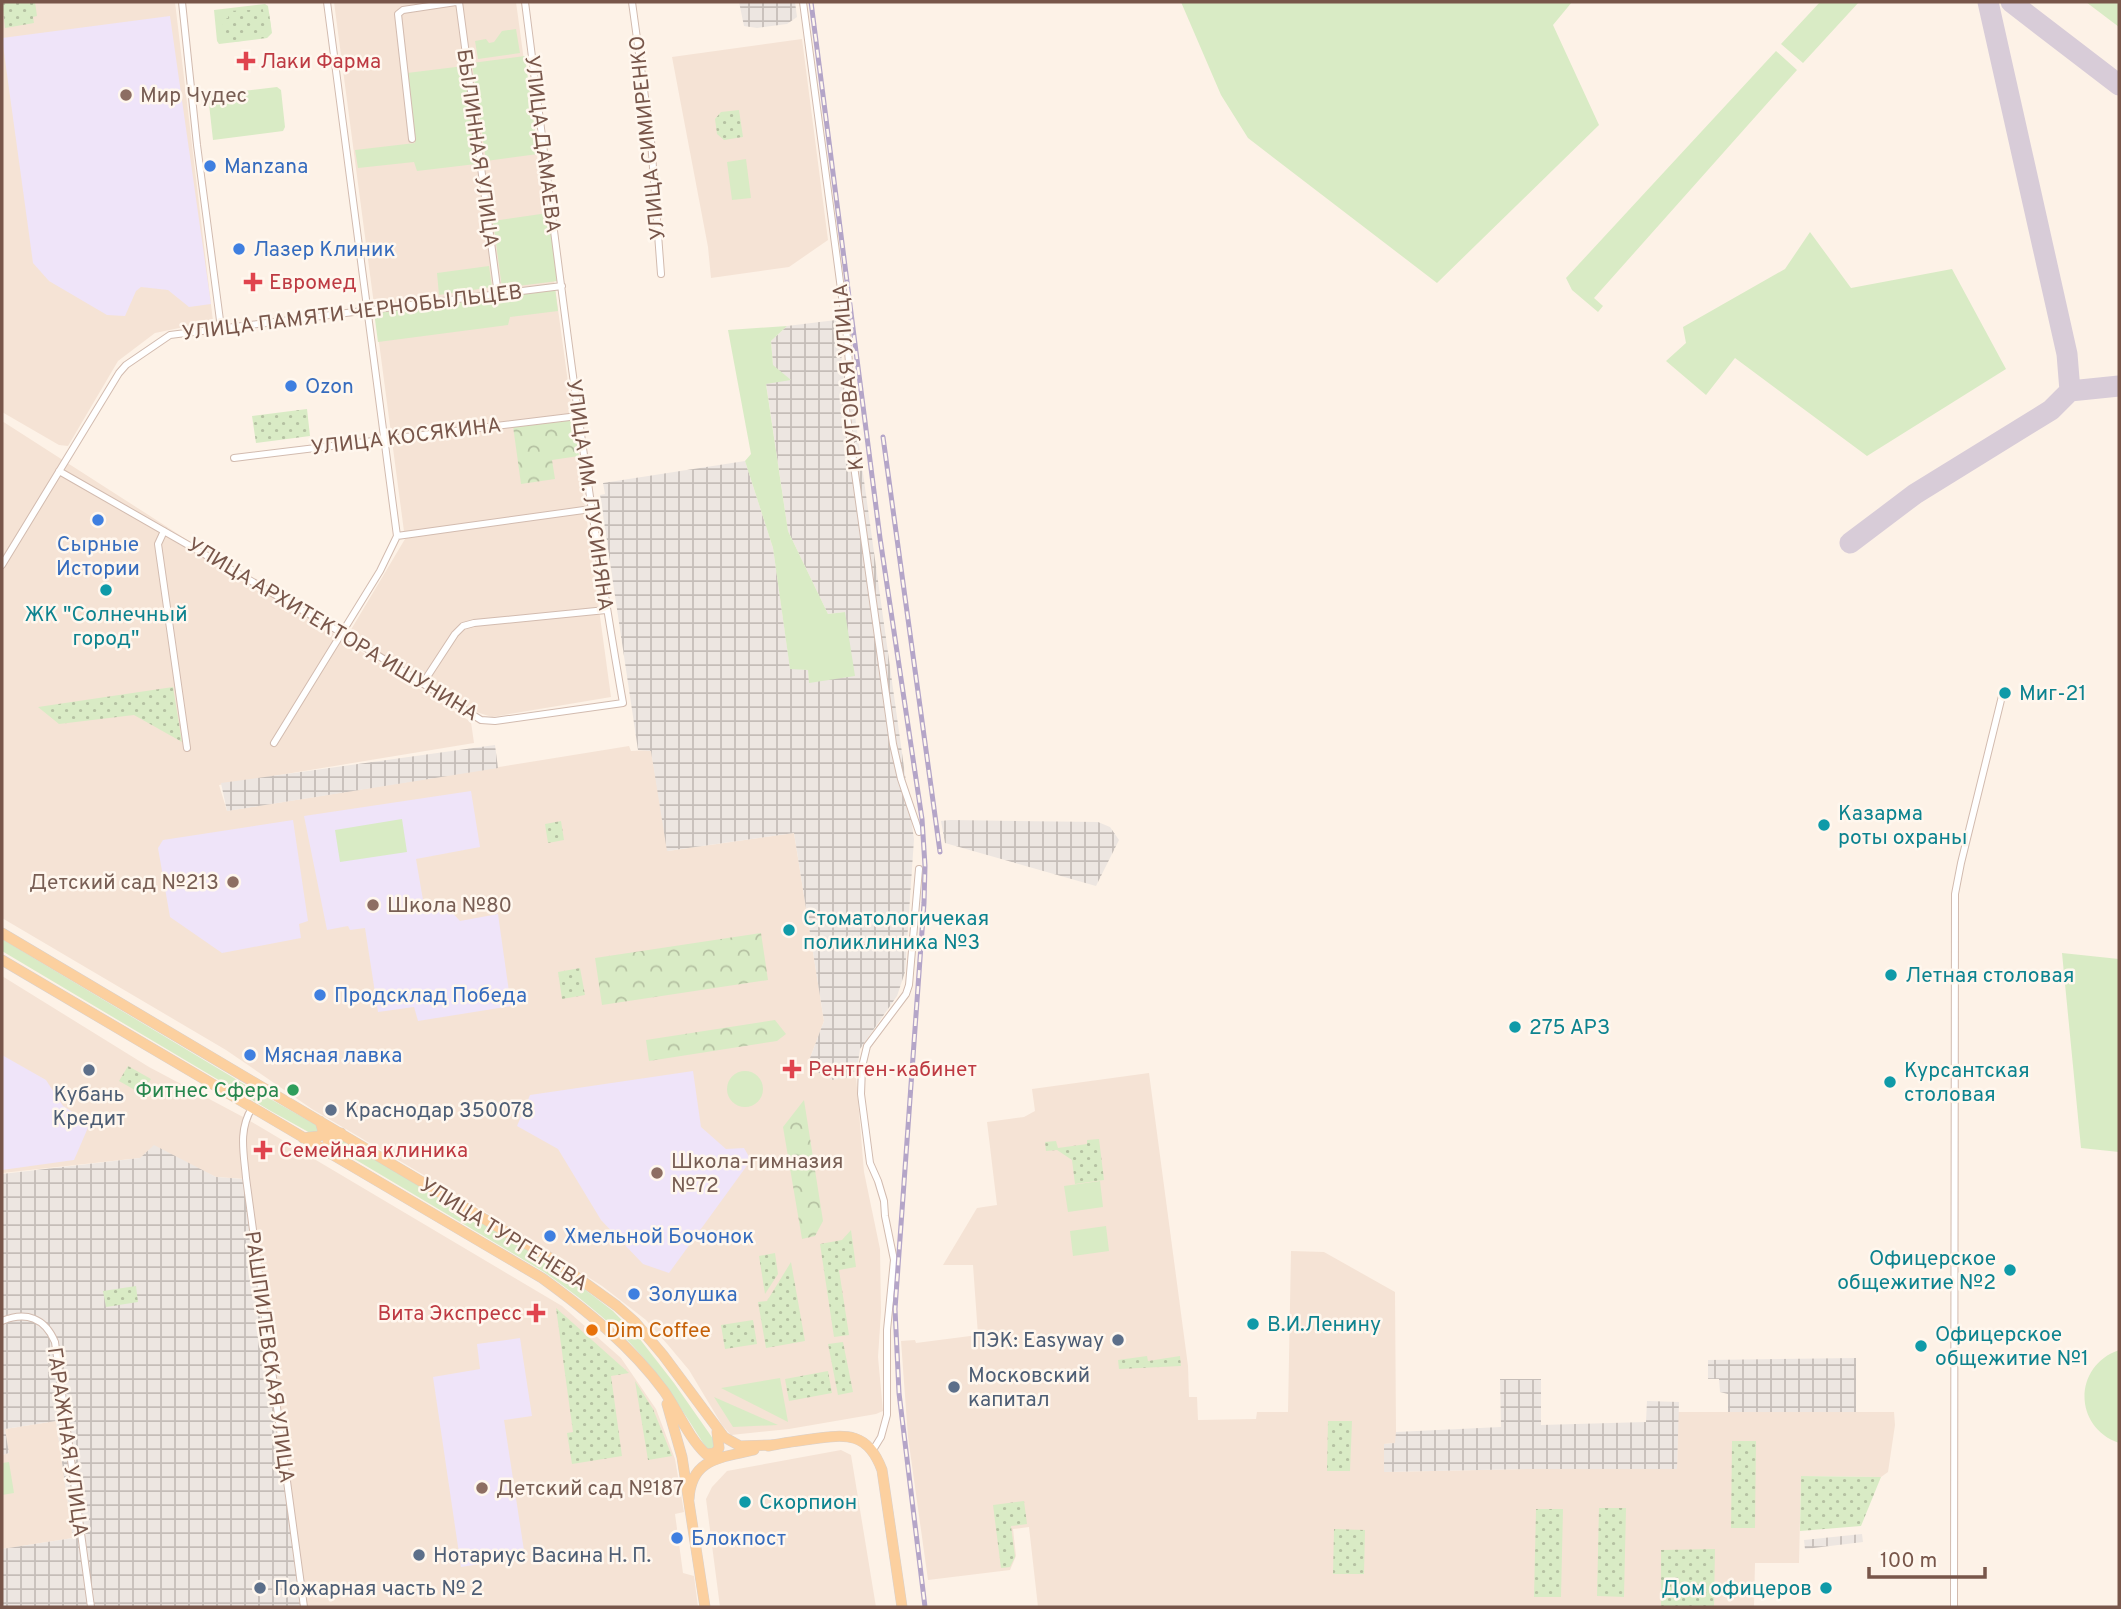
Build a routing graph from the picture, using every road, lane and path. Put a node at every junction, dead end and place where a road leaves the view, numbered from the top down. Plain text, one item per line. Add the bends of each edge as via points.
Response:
1 (182, 2) edge
2 (327, 2) edge
3 (457, 2) edge
4 (525, 2) edge
5 (632, 2) edge
6 (803, 2) edge
7 (412, 139) dead end
8 (661, 274) dead end
9 (562, 286) junction
10 (498, 295) junction
11 (368, 310) junction
12 (221, 328) junction
13 (578, 416) junction
14 (383, 439) junction
15 (234, 458) dead end
16 (59, 471) junction
17 (591, 509) junction
18 (164, 531) junction
19 (397, 536) junction
20 (2, 565) edge
21 (606, 610) junction
22 (342, 633) junction
23 (423, 683) junction
24 (2003, 696) dead end
25 (623, 703) joint
26 (274, 743) dead end
27 (187, 748) dead end
28 (919, 832) dead end
29 (919, 869) dead end
30 (2, 933) edge
31 (2, 960) edge
32 (252, 1108) junction
33 (320, 1121) junction
34 (341, 1133) junction
35 (302, 1138) junction
36 (335, 1157) junction
37 (2, 1321) edge
38 (663, 1390) junction
39 (716, 1429) junction
40 (772, 1445) junction
41 (873, 1450) junction
42 (690, 1499) junction
43 (91, 1607) edge
44 (304, 1607) edge
45 (705, 1607) edge
46 (902, 1607) edge
47 (1954, 1607) edge

1 - 12 street
2 - 11 street
3 - 7 street via 398,14
3 - 10 street, БЫЛИННАЯ УЛИЦА
4 - 9 street, УЛИЦА ДАМАЕВА
5 - 8 street, УЛИЦА СИМИРЕНКО via 651,141
6 - 28 street, КРУГОВАЯ УЛИЦА via 846,327 846,409 893,744
9 - 10 street, УЛИЦА ПАМЯТИ ЧЕРНОБЫЛЬЦЕВ
9 - 13 street, УЛИЦА ИМ. ЛУСИНЯНА
10 - 11 street, УЛИЦА ПАМЯТИ ЧЕРНОБЫЛЬЦЕВ
11 - 12 street, УЛИЦА ПАМЯТИ ЧЕРНОБЫЛЬЦЕВ
11 - 14 street
12 - 16 street, УЛИЦА ПАМЯТИ ЧЕРНОБЫЛЬЦЕВ via 170,335 126,365
13 - 14 street, УЛИЦА КОСЯКИНА
13 - 17 street, УЛИЦА ИМ. ЛУСИНЯНА
14 - 15 street, УЛИЦА КОСЯКИНА
14 - 19 street
16 - 18 street, УЛИЦА АРХИТЕКТОРА ИШУНИНА
16 - 20 street, УЛИЦА ПАМЯТИ ЧЕРНОБЫЛЬЦЕВ
17 - 19 street
17 - 21 street, УЛИЦА ИМ. ЛУСИНЯНА
18 - 22 street, УЛИЦА АРХИТЕКТОРА ИШУНИНА
18 - 27 street via 158,544
19 - 22 street
21 - 23 street via 463,626
21 - 25 street, УЛИЦА ИМ. ЛУСИНЯНА
22 - 23 street, УЛИЦА АРХИТЕКТОРА ИШУНИНА
22 - 26 street
23 - 25 street, УЛИЦА АРХИТЕКТОРА ИШУНИНА via 481,720
24 - 47 street via 1955,894
29 - 41 street via 909,985 867,1046 862,1066 870,1163 884,1200 894,1260 887,1330 887,1415
30 - 33 main road, УЛИЦА ТУРГЕНЕВА
31 - 32 main road, УЛИЦА ТУРГЕНЕВА
32 - 35 main road, УЛИЦА ТУРГЕНЕВА
32 - 44 street, РАШПИЛЕВСКАЯ УЛИЦА via 243,1136 246,1178
33 - 34 main road, УЛИЦА ТУРГЕНЕВА
33 - 35 main road via 320,1136
34 - 36 main road via 327,1142
34 - 39 main road, УЛИЦА ТУРГЕНЕВА via 528,1243 617,1306 663,1355
35 - 36 main road, УЛИЦА ТУРГЕНЕВА
36 - 38 main road, УЛИЦА ТУРГЕНЕВА via 564,1294 608,1331
37 - 43 street, ГАРАЖНАЯ УЛИЦА via 34,1317 55,1342
38 - 39 main road, УЛИЦА ТУРГЕНЕВА via 706,1454 719,1448
38 - 42 main road, УЛИЦА ТУРГЕНЕВА
39 - 40 main road via 735,1445
40 - 41 main road via 842,1435
40 - 42 main road via 712,1460 699,1469
41 - 46 main road via 884,1482
42 - 45 main road, УЛИЦА ТУРГЕНЕВА

